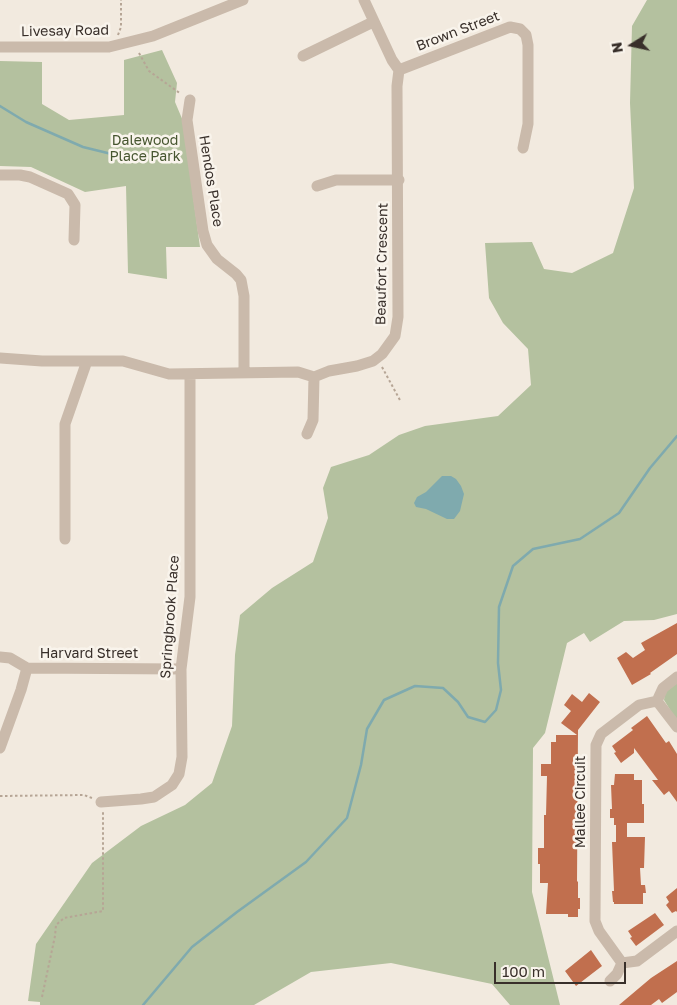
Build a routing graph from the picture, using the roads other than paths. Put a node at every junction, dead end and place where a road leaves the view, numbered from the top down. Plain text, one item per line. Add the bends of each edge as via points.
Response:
1 (243, 0) edge
2 (364, 0) edge
3 (373, 22) junction
4 (0, 47) edge
5 (303, 56) dead end
6 (399, 70) junction
7 (190, 100) road end
8 (523, 148) dead end
9 (0, 175) edge
10 (399, 180) junction
11 (317, 186) dead end
12 (74, 240) dead end
13 (0, 358) edge
14 (87, 361) junction
15 (244, 372) junction
16 (190, 375) junction
17 (314, 377) junction
18 (307, 434) dead end
19 (65, 539) dead end
20 (0, 657) edge
21 (27, 668) junction
22 (181, 669) junction
23 (677, 677) edge
24 (657, 701) junction
25 (677, 727) edge
26 (0, 748) edge
27 (101, 802) road end
28 (677, 931) edge
29 (622, 963) junction
30 (610, 981) dead end

1 - 4 street, Livesay Road via 132,43 109,47
2 - 3 street
3 - 5 street
3 - 6 street
6 - 8 street, Brown Street via 510,27 520,29 526,35 528,45 528,124
6 - 10 street, Beaufort Crescent
7 - 15 street, Hendos Place via 187,120 203,231 207,245 217,259 241,280
9 - 12 street via 30,177 68,194 75,205
10 - 11 street via 336,180
10 - 17 street, Beaufort Crescent via 396,336 373,361
13 - 14 street, Beaufort Crescent
14 - 16 street, Beaufort Crescent via 123,361 169,374
14 - 19 street via 65,424
15 - 16 street, Beaufort Crescent
15 - 17 street, Beaufort Crescent via 298,372
16 - 22 street, Springbrook Place via 190,597
17 - 18 street via 313,420
20 - 21 street via 10,658
21 - 22 street, Harvard Street
21 - 26 street
22 - 27 street, Springbrook Place via 182,757 179,774 172,785 154,797
23 - 24 street via 663,688
24 - 25 street
24 - 29 street, Mallee Circuit via 639,706 601,734 596,745 595,921 599,932
28 - 29 street via 637,961
29 - 30 street

